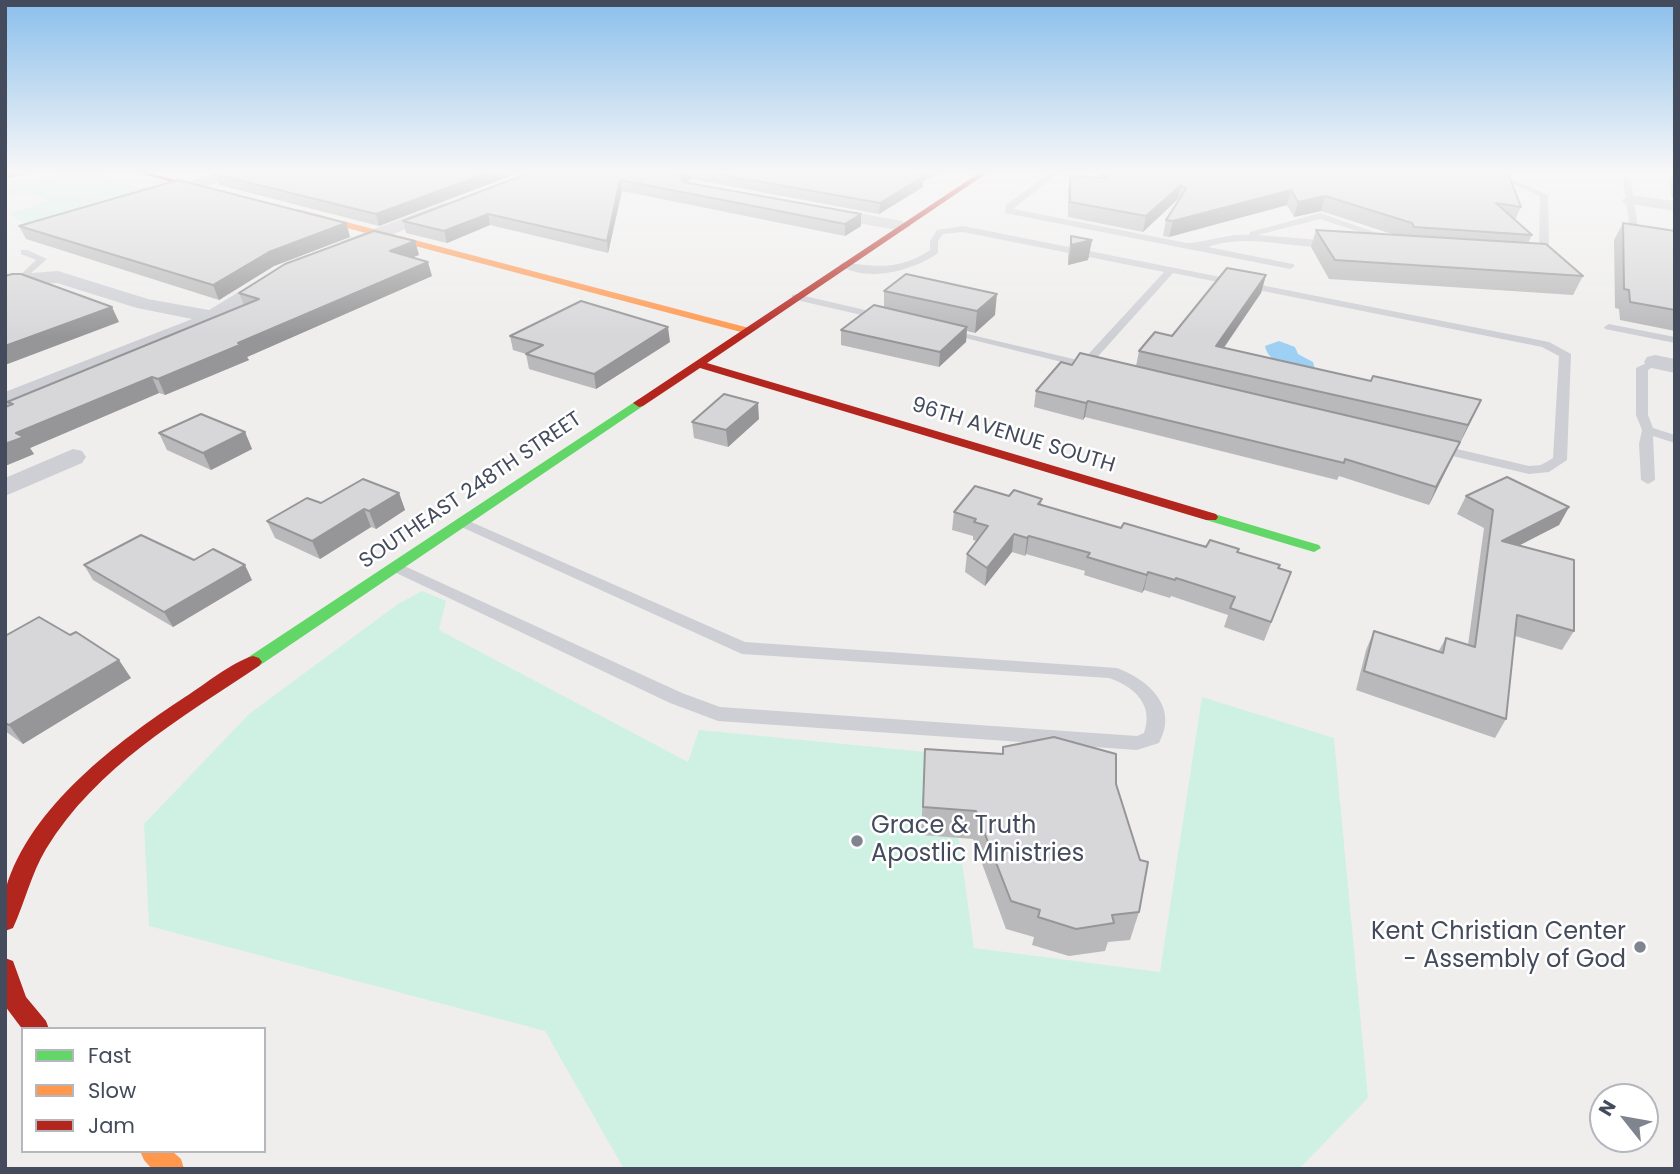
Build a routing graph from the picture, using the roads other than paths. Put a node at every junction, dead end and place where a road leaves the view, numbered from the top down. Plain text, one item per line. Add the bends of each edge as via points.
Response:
1 (357, 228) edge
2 (391, 228) edge
3 (899, 228) edge
4 (1093, 228) edge
5 (1277, 228) edge
6 (1356, 228) edge
7 (1544, 228) edge
8 (1634, 228) edge
9 (377, 233) junction
10 (1635, 236) edge
11 (1243, 237) junction
12 (1339, 244) edge
13 (1409, 245) edge
14 (1185, 246) junction
15 (1380, 247) edge
16 (1394, 248) edge
17 (24, 252) dead end
18 (330, 252) edge
19 (1519, 257) edge
20 (844, 265) junction
21 (1290, 266) dead end
22 (294, 267) edge
23 (1171, 270) junction
24 (14, 280) edge
25 (796, 297) junction
26 (213, 317) junction
27 (901, 321) edge
28 (1609, 327) dead end
29 (745, 330) junction
30 (940, 331) edge
31 (1675, 340) edge
32 (700, 364) junction
33 (1665, 364) edge
34 (1085, 365) junction
35 (1107, 370) edge
36 (5, 401) edge
37 (1648, 430) junction
38 (1675, 439) edge
39 (1422, 445) edge
40 (73, 457) dead end
41 (1648, 480) dead end
42 (5, 488) edge
43 (462, 522) junction
44 (1314, 548) dead end
45 (395, 567) junction
46 (11, 882) edge
47 (5, 921) edge
48 (5, 969) edge
49 (35, 1027) edge
50 (155, 1153) edge
51 (171, 1169) edge

1 - 9 street
2 - 9 street
3 - 20 street, SOUTHEAST 248TH STREET
4 - 14 lane
5 - 11 lane
6 - 13 lane
7 - 19 lane via 1544,250 1538,257
8 - 10 lane
9 - 18 street
9 - 29 street
11 - 12 lane
11 - 14 lane
14 - 21 lane
15 - 16 lane
17 - 24 lane via 41,259
20 - 23 lane via 896,270 917,264 934,251 940,233 963,229
20 - 25 street, SOUTHEAST 248TH STREET
22 - 26 street
23 - 34 lane
23 - 39 lane via 1511,337 1565,354 1560,460 1544,469 1529,470
24 - 26 street via 58,277 144,304
25 - 27 lane
25 - 29 street, SOUTHEAST 248TH STREET
26 - 36 street
28 - 31 lane
29 - 32 street, SOUTHEAST 248TH STREET
30 - 34 lane
32 - 43 street, SOUTHEAST 248TH STREET
32 - 44 street, 96TH AVENUE SOUTH
33 - 37 lane via 1642,368 1642,415
34 - 35 lane
37 - 38 lane
37 - 41 lane
40 - 42 street
43 - 45 street, SOUTHEAST 248TH STREET
43 - 45 lane via 742,648 1111,672 1143,687 1154,705 1156,729 1152,738 1137,743 718,714
45 - 46 street, SOUTHEAST 248TH STREET via 134,741 65,806
46 - 47 street, SOUTHEAST 248TH STREET
48 - 49 street via 16,1003
50 - 51 street

